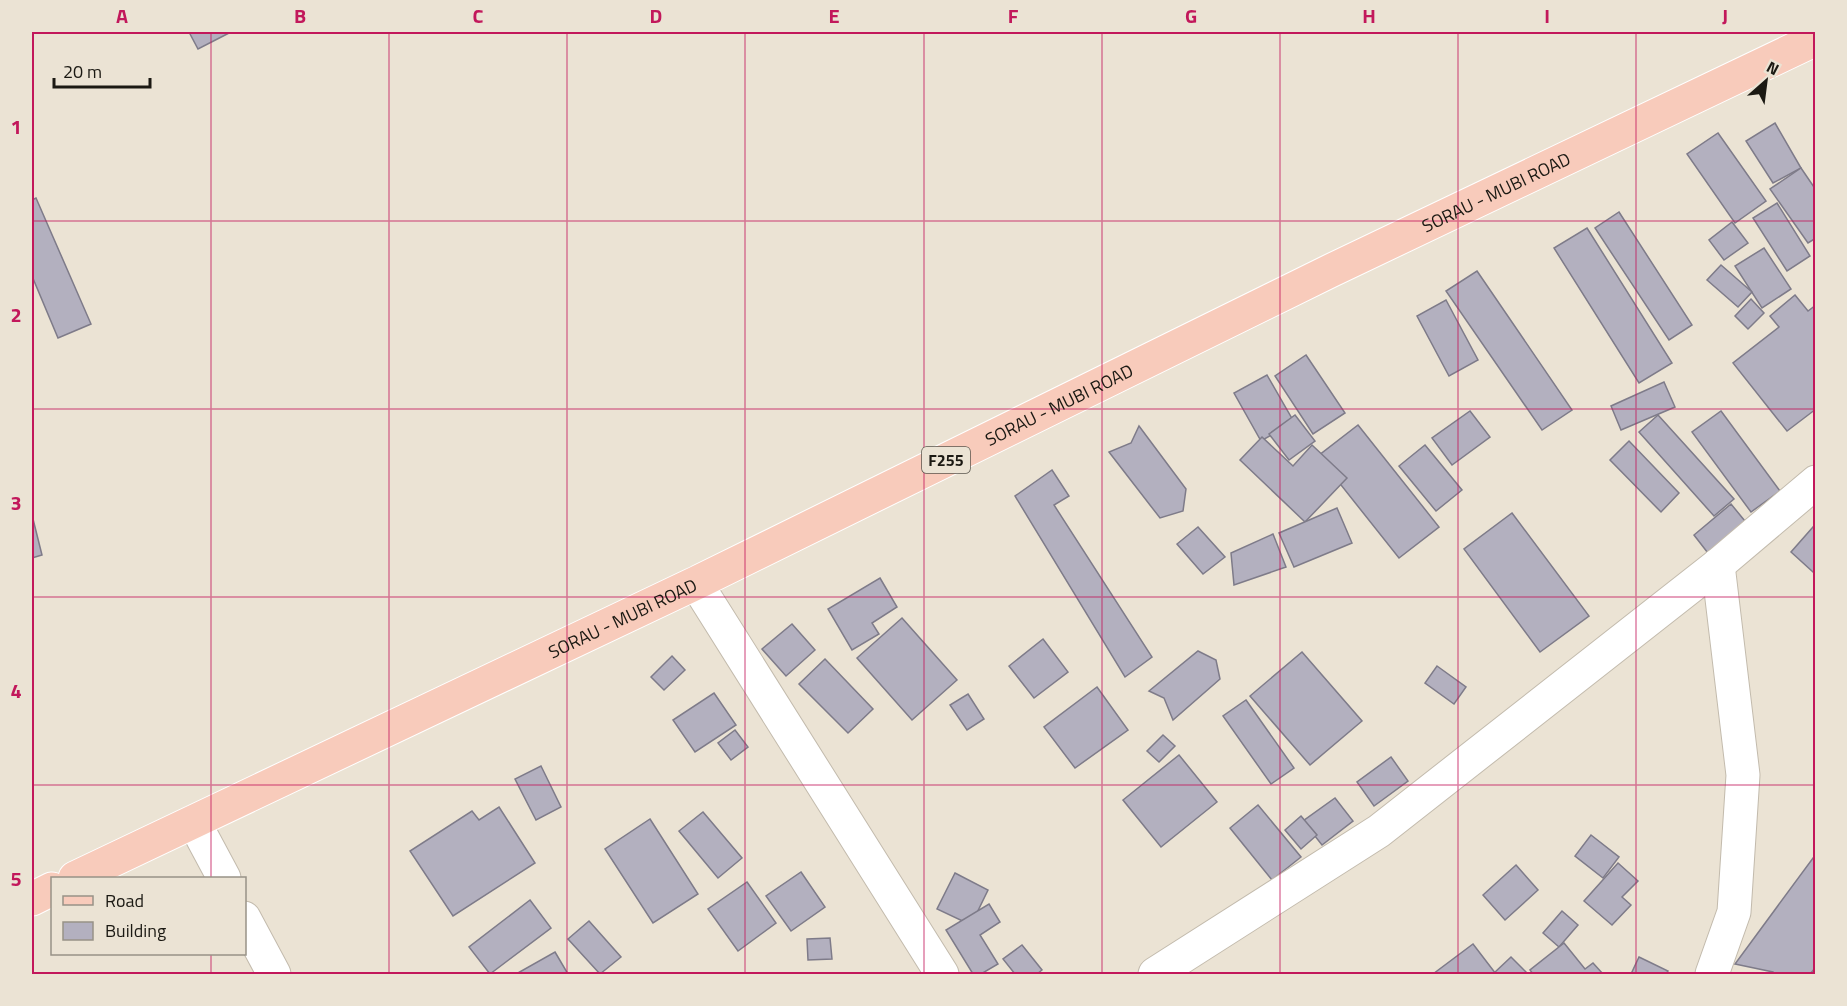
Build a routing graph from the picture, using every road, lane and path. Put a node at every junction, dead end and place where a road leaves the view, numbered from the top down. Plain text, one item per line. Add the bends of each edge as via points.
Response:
1 (1815, 39) edge
2 (1815, 482) edge
3 (1718, 566) junction
4 (696, 583) junction
5 (194, 822) junction
6 (79, 877) edge
7 (223, 877) edge
8 (51, 890) edge
9 (32, 899) edge
10 (246, 922) edge
11 (274, 975) edge
12 (942, 975) edge
13 (1155, 975) edge
14 (1712, 975) edge

1 - 4 main road, SORAU - MUBI ROAD / F255 via 1330,271
2 - 3 street
3 - 13 street via 1379,831
3 - 14 street via 1743,775 1734,912
4 - 5 main road, SORAU - MUBI ROAD / F255
4 - 12 street
5 - 6 main road, SORAU - MUBI ROAD / F255
5 - 7 street
8 - 9 main road
10 - 11 street

